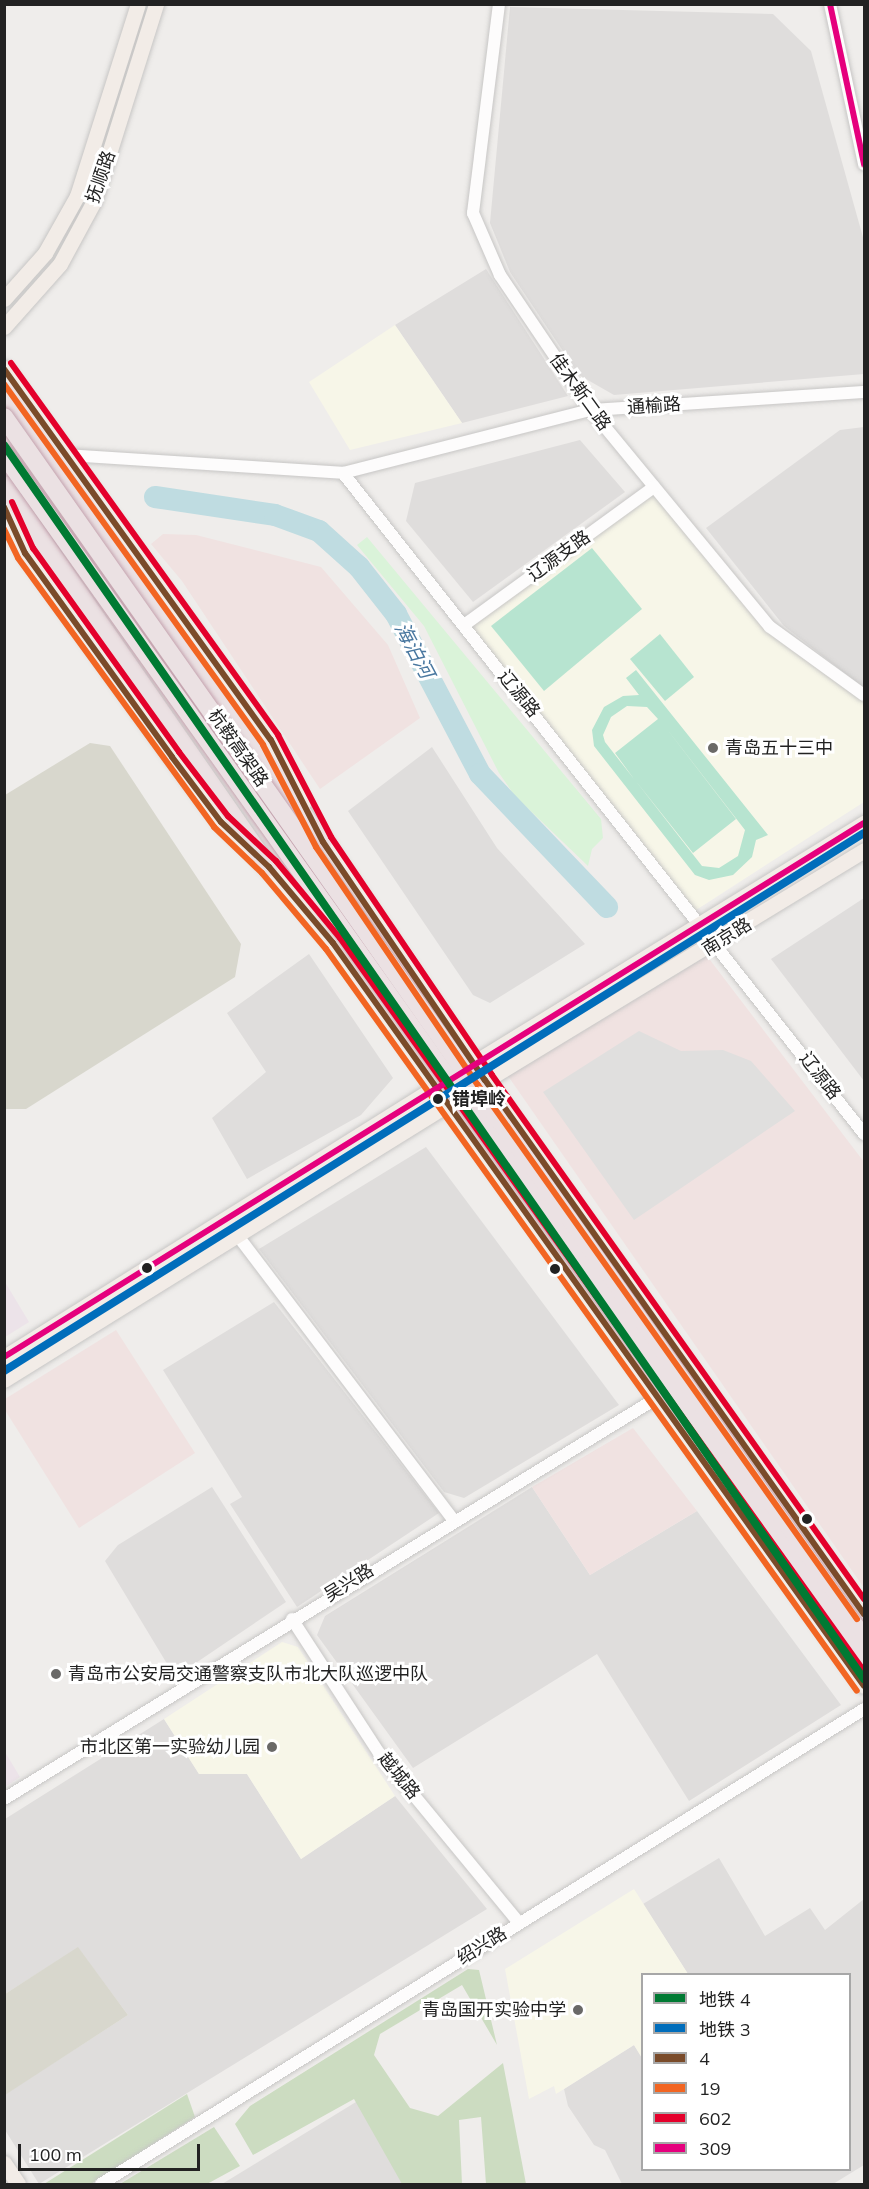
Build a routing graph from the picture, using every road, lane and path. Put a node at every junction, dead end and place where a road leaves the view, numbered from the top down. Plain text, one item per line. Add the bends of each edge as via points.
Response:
1 (156, 4) edge
2 (499, 4) edge
3 (830, 4) edge
4 (134, 8) edge
5 (864, 164) edge
6 (4, 299) edge
7 (4, 327) edge
8 (4, 368) edge
9 (4, 390) edge
10 (864, 392) edge
11 (591, 410) junction
12 (4, 417) edge
13 (4, 454) edge
14 (68, 455) junction
15 (343, 473) junction
16 (4, 484) edge
17 (654, 487) junction
18 (4, 506) edge
19 (4, 523) edge
20 (25, 552) junction
21 (464, 625) junction
22 (864, 695) edge
23 (864, 823) edge
24 (323, 842) junction
25 (864, 850) edge
26 (269, 867) junction
27 (702, 924) junction
28 (718, 943) junction
29 (474, 1063) junction
30 (485, 1080) junction
31 (434, 1088) junction
32 (447, 1106) junction
33 (864, 1134) edge
34 (225, 1219) junction
35 (239, 1236) junction
36 (4, 1357) edge
37 (697, 1374) junction
38 (4, 1380) edge
39 (657, 1399) junction
40 (453, 1519) junction
41 (864, 1614) edge
42 (292, 1619) junction
43 (864, 1639) edge
44 (864, 1663) edge
45 (864, 1686) edge
46 (864, 1709) edge
47 (4, 1799) edge
48 (519, 1923) junction
49 (4, 2163) edge
50 (18, 2184) edge
51 (101, 2184) edge

1 - 7 main road, 抚顺路 via 94,201 60,264
2 - 11 street, 佳木斯二路 via 473,213 500,275
3 - 5 street
4 - 6 main road, 抚顺路 via 77,196 45,253
8 - 14 main road
9 - 24 highway
10 - 11 street, 通榆路
11 - 15 street, 通榆路
11 - 17 street, 佳木斯二路
12 - 43 highway, 杭鞍高架路, bridge
13 - 44 highway, 杭鞍高架路, bridge
14 - 15 street
14 - 24 main road via 271,740
15 - 21 street, 辽源路
16 - 26 highway via 239,818
17 - 21 street, 辽源支路
17 - 22 street, 佳木斯二路 via 770,627
18 - 20 main road
19 - 20 street
20 - 26 main road via 221,822
21 - 27 street, 辽源路
23 - 27 main road, 南京路
24 - 29 main road
25 - 28 main road, 南京路
26 - 31 main road via 333,944
27 - 28 street, 辽源路
27 - 29 main road, 南京路
28 - 30 main road, 南京路
28 - 33 street, 辽源路
29 - 30 main road
29 - 31 main road, 南京路
30 - 32 main road, 南京路
30 - 37 main road
31 - 32 main road
31 - 34 main road, 南京路
32 - 35 main road, 南京路
32 - 39 main road
34 - 35 street
34 - 36 main road, 南京路
35 - 38 main road, 南京路
35 - 40 street
37 - 39 street, 吴兴路
37 - 41 main road
39 - 40 street, 吴兴路
39 - 45 main road
40 - 42 street, 吴兴路
42 - 47 street, 吴兴路
42 - 48 street, 越城路 via 379,1753
46 - 48 street, 绍兴路
48 - 51 street, 绍兴路
49 - 50 main road

